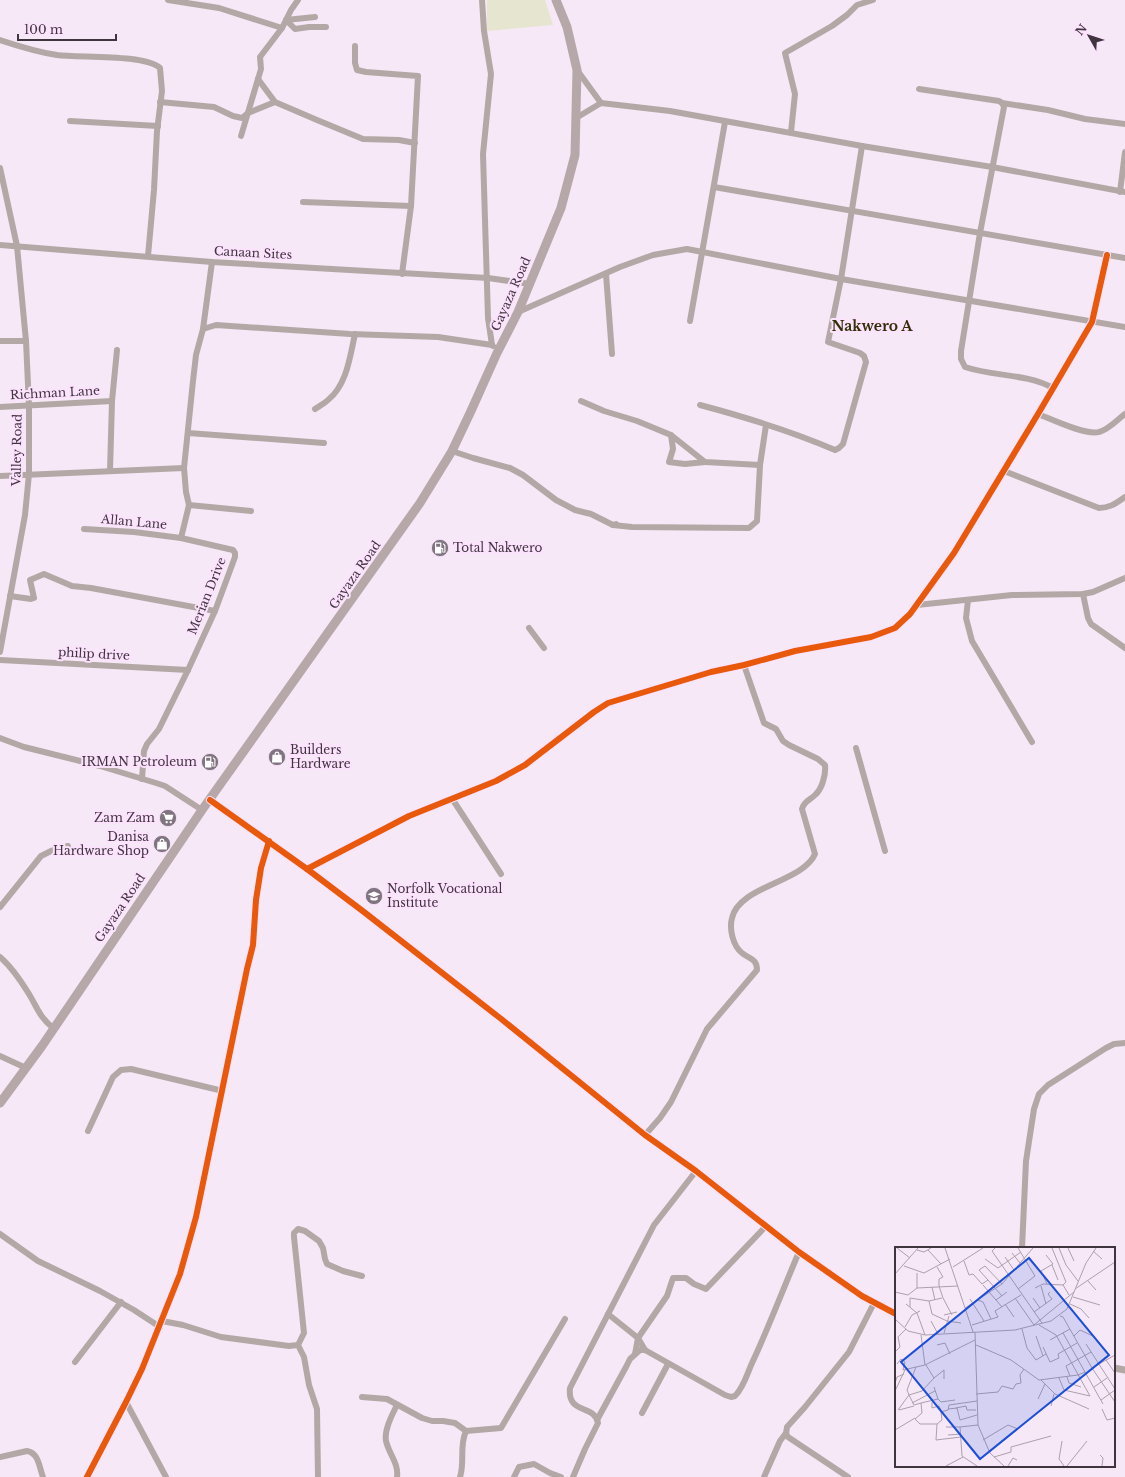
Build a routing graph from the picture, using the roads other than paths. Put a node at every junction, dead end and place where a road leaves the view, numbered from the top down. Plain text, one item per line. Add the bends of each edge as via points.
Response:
1 (168, 0) edge
2 (298, 0) edge
3 (482, 0) edge
4 (556, 0) edge
5 (873, 0) edge
6 (315, 17) dead end
7 (286, 20) junction
8 (326, 27) dead end
9 (282, 28) junction
10 (0, 40) edge
11 (355, 46) dead end
12 (577, 70) junction
13 (258, 79) junction
14 (919, 89) dead end
15 (160, 102) junction
16 (275, 102) junction
17 (601, 103) junction
18 (1002, 103) junction
19 (248, 114) junction
20 (576, 118) junction
21 (70, 121) dead end
22 (725, 122) junction
23 (1125, 124) edge
24 (158, 126) junction
25 (791, 132) junction
26 (241, 136) dead end
27 (415, 143) junction
28 (862, 146) junction
29 (1125, 152) edge
30 (992, 167) junction
31 (0, 172) edge
32 (714, 187) junction
33 (1122, 192) edge
34 (303, 202) dead end
35 (411, 206) junction
36 (851, 210) junction
37 (980, 233) junction
38 (0, 245) edge
39 (17, 246) junction
40 (703, 253) junction
41 (1107, 255) junction
42 (148, 256) junction
43 (1125, 258) edge
44 (212, 262) junction
45 (402, 274) junction
46 (606, 274) junction
47 (488, 278) junction
48 (841, 279) junction
49 (530, 284) junction
50 (969, 302) junction
51 (518, 312) junction
52 (690, 321) dead end
53 (1092, 322) junction
54 (1125, 327) edge
55 (203, 329) junction
56 (355, 334) junction
57 (0, 341) edge
58 (26, 341) junction
59 (492, 344) junction
60 (117, 350) dead end
61 (497, 353) junction
62 (612, 354) dead end
63 (1053, 388) junction
64 (112, 401) junction
65 (581, 401) dead end
66 (700, 405) dead end
67 (29, 406) junction
68 (0, 407) edge
69 (315, 409) dead end
70 (1038, 414) junction
71 (1125, 414) edge
72 (766, 425) junction
73 (188, 433) junction
74 (671, 435) junction
75 (324, 443) dead end
76 (452, 450) junction
77 (705, 462) junction
78 (760, 465) junction
79 (184, 468) junction
80 (110, 471) junction
81 (1004, 471) junction
82 (29, 474) junction
83 (0, 476) edge
84 (1125, 497) edge
85 (189, 505) junction
86 (252, 511) dead end
87 (84, 529) dead end
88 (181, 538) junction
89 (1125, 578) edge
90 (1083, 594) junction
91 (10, 596) junction
92 (968, 600) junction
93 (917, 605) junction
94 (215, 611) junction
95 (529, 628) dead end
96 (544, 648) dead end
97 (1125, 648) edge
98 (0, 652) edge
99 (0, 660) edge
100 (744, 665) junction
101 (188, 670) junction
102 (0, 738) edge
103 (1032, 742) dead end
104 (856, 748) dead end
105 (142, 779) junction
106 (210, 800) junction
107 (453, 800) junction
108 (202, 810) junction
109 (269, 841) junction
110 (68, 846) dead end
111 (885, 851) dead end
112 (307, 869) junction
113 (501, 874) dead end
114 (0, 907) edge
115 (0, 957) edge
116 (53, 1028) junction
117 (1125, 1043) edge
118 (0, 1056) edge
119 (26, 1068) junction
120 (223, 1091) junction
121 (0, 1103) edge
122 (88, 1131) dead end
123 (645, 1136) junction
124 (696, 1171) junction
125 (766, 1226) junction
126 (0, 1234) edge
127 (1022, 1247) edge
128 (799, 1252) junction
129 (362, 1276) dead end
130 (121, 1302) junction
131 (874, 1303) junction
132 (608, 1314) junction
133 (895, 1314) edge
134 (565, 1319) dead end
135 (161, 1324) junction
136 (638, 1338) junction
137 (298, 1345) junction
138 (645, 1350) junction
139 (635, 1354) junction
140 (75, 1362) dead end
141 (668, 1364) junction
142 (1115, 1368) edge
143 (1125, 1370) edge
144 (362, 1397) dead end
145 (126, 1402) junction
146 (397, 1405) junction
147 (642, 1413) dead end
148 (597, 1420) junction
149 (466, 1431) junction
150 (786, 1433) junction
151 (0, 1457) edge
152 (839, 1471) junction
153 (43, 1477) edge
154 (87, 1477) edge
155 (166, 1477) edge
156 (318, 1477) edge
157 (397, 1477) edge
158 (460, 1477) edge
159 (514, 1477) edge
160 (562, 1477) edge
161 (573, 1477) edge
162 (764, 1477) edge
163 (835, 1477) edge
164 (848, 1477) edge

1 - 9 street via 224,10
2 - 7 street
3 - 47 street via 491,74 483,154
4 - 12 main road, Gayaza Road via 567,27
5 - 25 street via 857,5 832,26 785,53 795,94
6 - 7 street
7 - 8 street via 295,29
7 - 9 street
9 - 13 street via 260,56 261,69
10 - 15 street via 57,55 128,59 156,64 160,68
11 - 27 street via 354,63 357,70 418,76
12 - 17 street
12 - 20 main road, Gayaza Road
13 - 16 street
13 - 19 street
14 - 18 street
15 - 19 street via 214,107 242,118
15 - 24 street
16 - 19 street
16 - 27 street via 363,139
17 - 20 street
17 - 22 street via 670,111
18 - 23 street
18 - 30 street via 1004,107
19 - 26 street
20 - 49 main road, Gayaza Road via 575,155 561,208
21 - 24 street
22 - 25 street
22 - 32 street
24 - 42 street
25 - 28 street
27 - 35 street
28 - 30 street
28 - 36 street
29 - 33 street
30 - 33 street
30 - 37 street
31 - 39 street, Valley Road
32 - 36 street
32 - 40 street
34 - 35 street
35 - 45 street
36 - 37 street
36 - 48 street
37 - 41 street
37 - 50 street
38 - 39 street, Canaan Sites
39 - 42 street, Canaan Sites
39 - 58 street, Valley Road
40 - 46 street via 687,249 653,255
40 - 48 street
40 - 52 street
41 - 43 street
41 - 53 street
42 - 44 street, Canaan Sites
44 - 45 street, Canaan Sites
44 - 55 street
45 - 47 street, Canaan Sites
46 - 51 street
46 - 62 street
47 - 49 street, Canaan Sites
47 - 59 street via 488,318
48 - 50 street
48 - 72 street via 828,342 860,353 866,362 842,444 835,450
49 - 51 main road, Gayaza Road
50 - 53 street
50 - 63 street via 960,351 962,364 974,370 1036,380
51 - 61 main road, Gayaza Road
53 - 54 street
53 - 63 street
55 - 56 street via 216,325
55 - 73 street via 196,355
56 - 59 street via 438,337
56 - 69 street via 343,381 329,400
57 - 58 street
58 - 67 street, Valley Road
59 - 61 street
60 - 64 street
61 - 76 main road, Gayaza Road
63 - 70 street
64 - 67 street, Richman Lane
64 - 80 street
65 - 74 street
66 - 72 street
67 - 68 street, Richman Lane
67 - 82 street, Valley Road
70 - 71 street via 1074,428 1093,432 1099,432
70 - 81 street
72 - 78 street
73 - 75 street
73 - 79 street
74 - 77 street
74 - 77 street via 673,450 669,462
76 - 78 street via 510,468 575,510 632,527 749,528 757,521
76 - 106 main road, Gayaza Road via 416,508
77 - 78 street
79 - 80 street
79 - 85 street
80 - 82 street
81 - 84 street via 1099,508 1113,506
81 - 93 street via 954,553
82 - 83 street
82 - 91 street, Valley Road via 25,515
85 - 86 street
85 - 88 street
87 - 88 street, Allan Lane
88 - 94 street, Merian Drive via 233,550 235,553
89 - 90 street
90 - 92 street via 1012,595
90 - 97 street via 1091,624
91 - 94 street via 34,598 30,580 44,574 72,586
91 - 98 street, Valley Road
92 - 93 street
92 - 103 street via 966,618 972,641
93 - 100 street via 903,622 886,632 795,651
94 - 101 street, Merian Drive
95 - 96 street
99 - 101 street, philip drive
100 - 107 street via 704,674 608,703 518,769
100 - 123 street via 764,723 776,729 789,745 825,765 824,779 818,792 804,803 802,808 815,854 803,868 747,899 735,910 731,921 734,940 741,953 756,962 757,970 707,1029 671,1102
101 - 105 street, Merian Drive via 159,729 144,751
102 - 105 street
104 - 111 street
105 - 108 street via 165,786
106 - 108 main road, Gayaza Road
106 - 109 street
107 - 112 street via 409,816
107 - 113 street
108 - 116 main road, Gayaza Road
109 - 112 street
109 - 120 street via 260,874 253,945
110 - 114 street via 41,856
112 - 123 street via 494,1014
115 - 116 street via 30,995 43,1020
116 - 119 main road, Gayaza Road
117 - 127 street via 1106,1048 1048,1085 1040,1094 1034,1109 1026,1161
118 - 119 street
119 - 121 main road, Gayaza Road
120 - 122 street via 131,1069 121,1070 113,1077
120 - 135 street via 196,1217 180,1274
123 - 124 street
124 - 125 street
124 - 132 street via 654,1225
125 - 128 street
125 - 136 street via 706,1289 686,1278 673,1278 667,1296
126 - 130 street via 38,1261
128 - 131 street
128 - 141 street via 767,1331 735,1396 725,1395
129 - 137 street via 327,1264 319,1240 301,1229 296,1230 294,1237 304,1327
130 - 135 street
130 - 140 street
131 - 133 street
131 - 150 street via 849,1352 787,1427
132 - 136 street
132 - 148 street via 570,1388 569,1396 571,1402 590,1412
134 - 149 street via 501,1428
135 - 137 street via 183,1325 221,1337
135 - 145 street
136 - 138 street
136 - 139 street
137 - 156 street via 317,1408
138 - 139 street
138 - 141 street
139 - 148 street
141 - 147 street
142 - 143 street
144 - 146 street via 387,1399
145 - 154 street
145 - 155 street
146 - 149 street via 422,1418 455,1423
146 - 157 street via 387,1429 386,1440 397,1468
148 - 161 street
149 - 158 street via 463,1437
150 - 152 street via 793,1441
150 - 162 street
151 - 153 street via 31,1451
152 - 163 street
152 - 164 street
159 - 160 street via 519,1467 534,1464 550,1474

